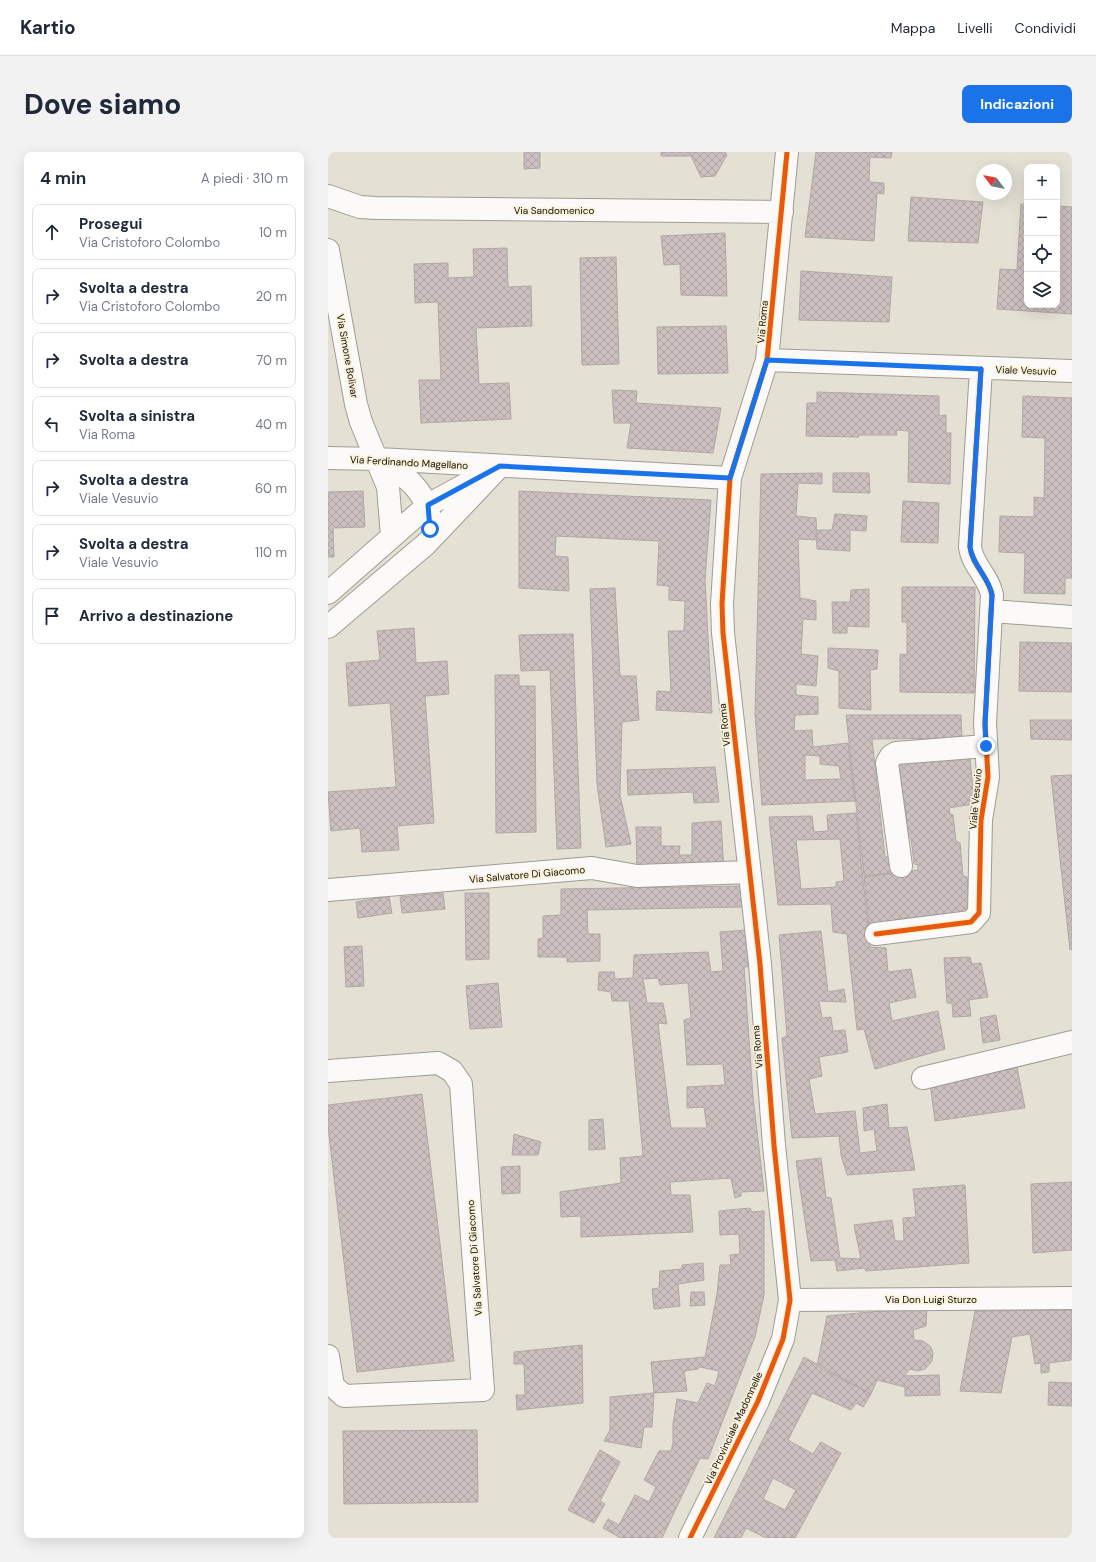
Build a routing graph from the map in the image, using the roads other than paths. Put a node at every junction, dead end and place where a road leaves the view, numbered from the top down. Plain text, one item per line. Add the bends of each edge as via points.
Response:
1 (787, 152) edge
2 (328, 198) edge
3 (782, 212) junction
4 (328, 250) edge
5 (767, 360) junction
6 (981, 369) junction
7 (1072, 371) edge
8 (328, 458) edge
9 (378, 460) junction
10 (500, 466) junction
11 (730, 478) junction
12 (428, 505) junction
13 (392, 536) junction
14 (426, 544) junction
15 (328, 593) edge
16 (992, 611) junction
17 (1072, 617) edge
18 (328, 627) edge
19 (986, 746) junction
20 (901, 866) dead end
21 (750, 872) junction
22 (328, 890) edge
23 (876, 934) dead end
24 (1072, 1042) edge
25 (328, 1071) edge
26 (923, 1078) dead end
27 (1072, 1298) edge
28 (790, 1300) junction
29 (328, 1356) edge
30 (690, 1538) edge

1 - 3 street, Via Roma
2 - 3 street, Via Sandomenico via 360,207 376,208
3 - 5 street, Via Roma
4 - 9 street, Via Simone Bolivar via 356,404
5 - 6 street, Viale Vesuvio
5 - 11 street, Via Roma
6 - 7 street, Viale Vesuvio
6 - 16 street, Viale Vesuvio via 970,547 973,560 991,589
8 - 9 street, Via Ferdinando Magellano
9 - 10 street, Via Ferdinando Magellano
9 - 12 street via 408,479 420,491
9 - 13 street, Via Simone Bolivar via 388,487
10 - 11 street, Via Ferdinando Magellano
10 - 12 street
10 - 14 street
11 - 21 street, Via Roma via 722,604 723,634
12 - 13 street
12 - 14 street via 430,519
13 - 15 street
14 - 18 street
16 - 17 street
16 - 19 street, Viale Vesuvio
19 - 20 street via 896,753 888,760
19 - 23 street, Viale Vesuvio via 988,777 981,820 977,917 971,922
21 - 22 street, Via Salvatore Di Giacomo via 637,876 592,868
21 - 28 street, Via Roma
24 - 26 street
25 - 29 street, Via Salvatore Di Giacomo via 438,1063 452,1071 461,1084 483,1390 344,1396 333,1386
27 - 28 street, Via Don Luigi Sturzo
28 - 30 street, Via Provinciale Madonnelle via 783,1339 758,1402

